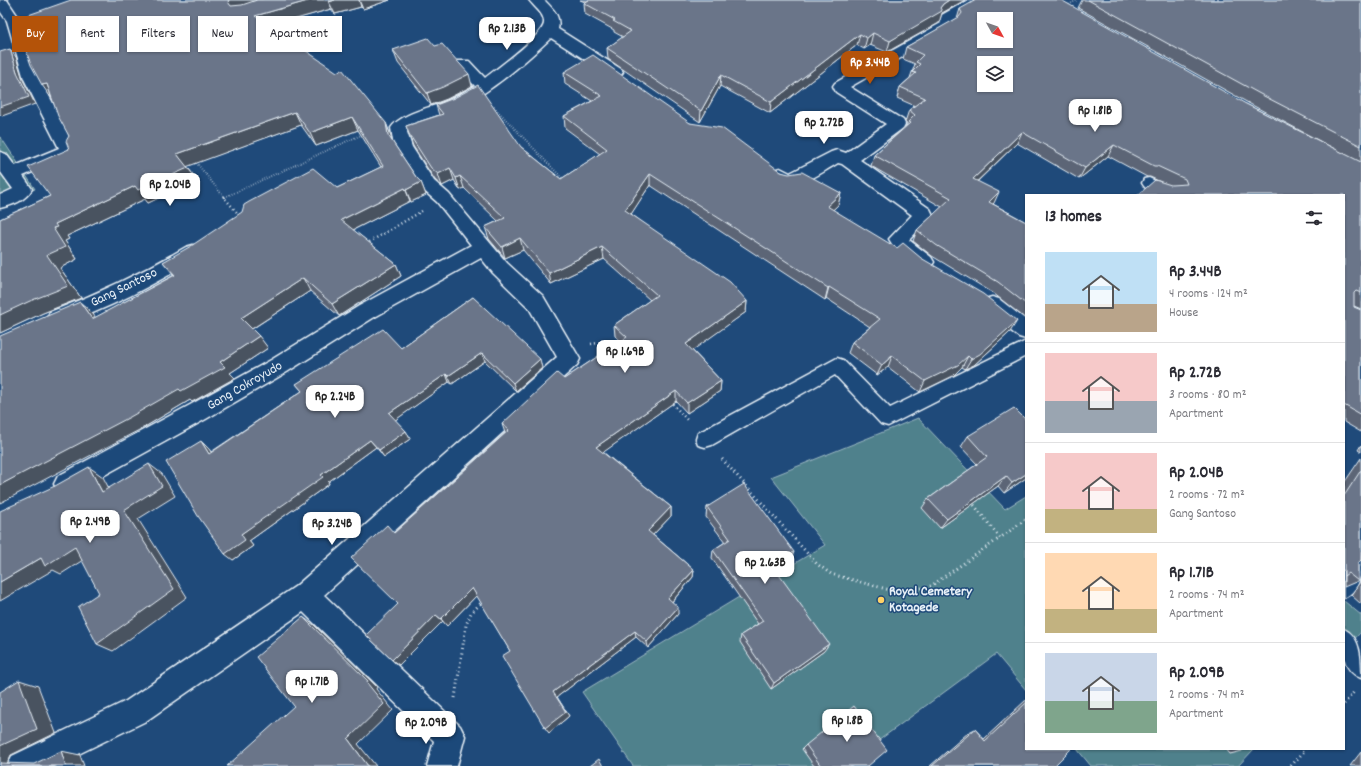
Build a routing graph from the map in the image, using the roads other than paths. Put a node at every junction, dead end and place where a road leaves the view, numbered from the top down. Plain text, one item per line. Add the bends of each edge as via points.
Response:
1 (0, 0) edge
2 (536, 0) edge
3 (978, 0) edge
4 (550, 31) junction
5 (463, 64) dead end
6 (626, 80) edge
7 (482, 88) junction
8 (0, 158) edge
9 (848, 160) junction
10 (769, 166) edge
11 (11, 174) junction
12 (1149, 183) edge
13 (1169, 194) edge
14 (0, 202) edge
15 (242, 218) edge
16 (484, 248) junction
17 (940, 271) edge
18 (978, 294) edge
19 (38, 326) edge
20 (1025, 330) edge
21 (1025, 349) edge
22 (704, 439) road end
23 (48, 493) edge
24 (1361, 567) edge
25 (1345, 586) edge
26 (305, 595) junction
27 (1345, 642) edge
28 (1361, 667) edge
29 (22, 766) edge
30 (442, 766) edge

1 - 11 street via 14,21 32,79 70,150
2 - 4 street via 550,15
3 - 9 street via 945,19 950,24 841,86 897,124
4 - 6 street
4 - 7 street
5 - 7 street
7 - 16 street via 448,106 417,118 399,128 399,132 403,147 428,185 443,198
8 - 11 street
9 - 10 street via 837,156 792,180 786,180
9 - 17 street via 924,215 899,239 915,256
11 - 14 street via 22,188 19,194
12 - 13 lane
15 - 19 street, Gang Santoso via 193,252 147,279
16 - 23 street, Gang Cokroyudo via 366,312 205,409
16 - 26 street via 500,268 536,302 569,359
18 - 20 street
21 - 22 lane via 888,418 837,365
24 - 25 lane
26 - 29 street via 136,711
26 - 30 street via 450,736
27 - 28 lane

